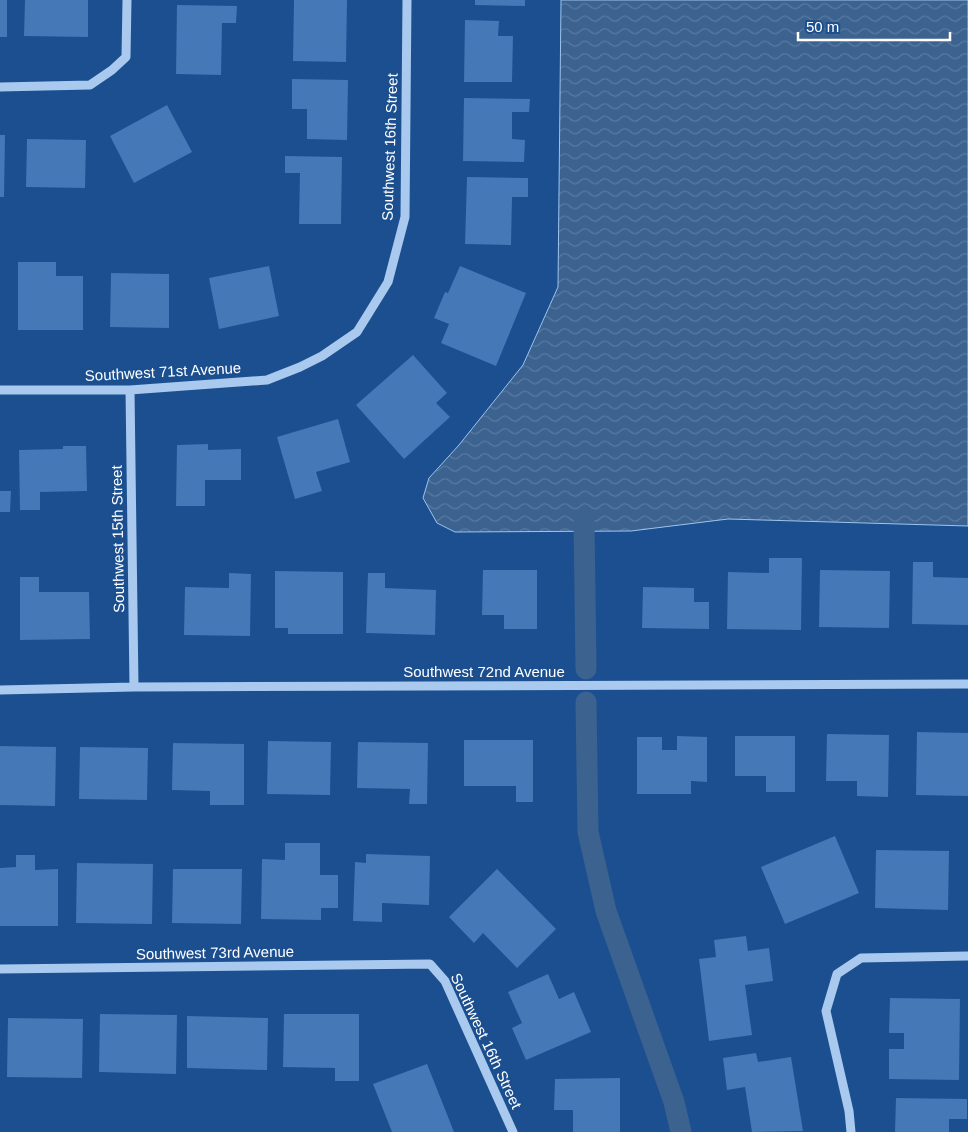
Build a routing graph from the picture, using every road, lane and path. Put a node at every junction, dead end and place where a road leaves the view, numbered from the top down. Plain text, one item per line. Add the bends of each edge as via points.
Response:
1 (127, 0) edge
2 (407, 0) edge
3 (0, 87) edge
4 (322, 356) joint
5 (0, 390) edge
6 (130, 390) junction
7 (968, 684) edge
8 (134, 687) junction
9 (0, 690) edge
10 (968, 956) edge
11 (430, 964) joint
12 (0, 969) edge
13 (513, 1132) edge
14 (851, 1132) edge

1 - 3 street via 126,56 112,70 90,85
2 - 4 street, Southwest 16th Street via 404,217 388,282 357,332
4 - 6 street, Southwest 71st Avenue via 267,380
5 - 6 street, Southwest 71st Avenue
6 - 8 street, Southwest 15th Street
7 - 8 street, Southwest 72nd Avenue
8 - 9 street, Southwest 72nd Avenue
10 - 14 street via 861,958 837,974 826,1011
11 - 12 street, Southwest 73rd Avenue
11 - 13 street, Southwest 16th Street via 445,980

